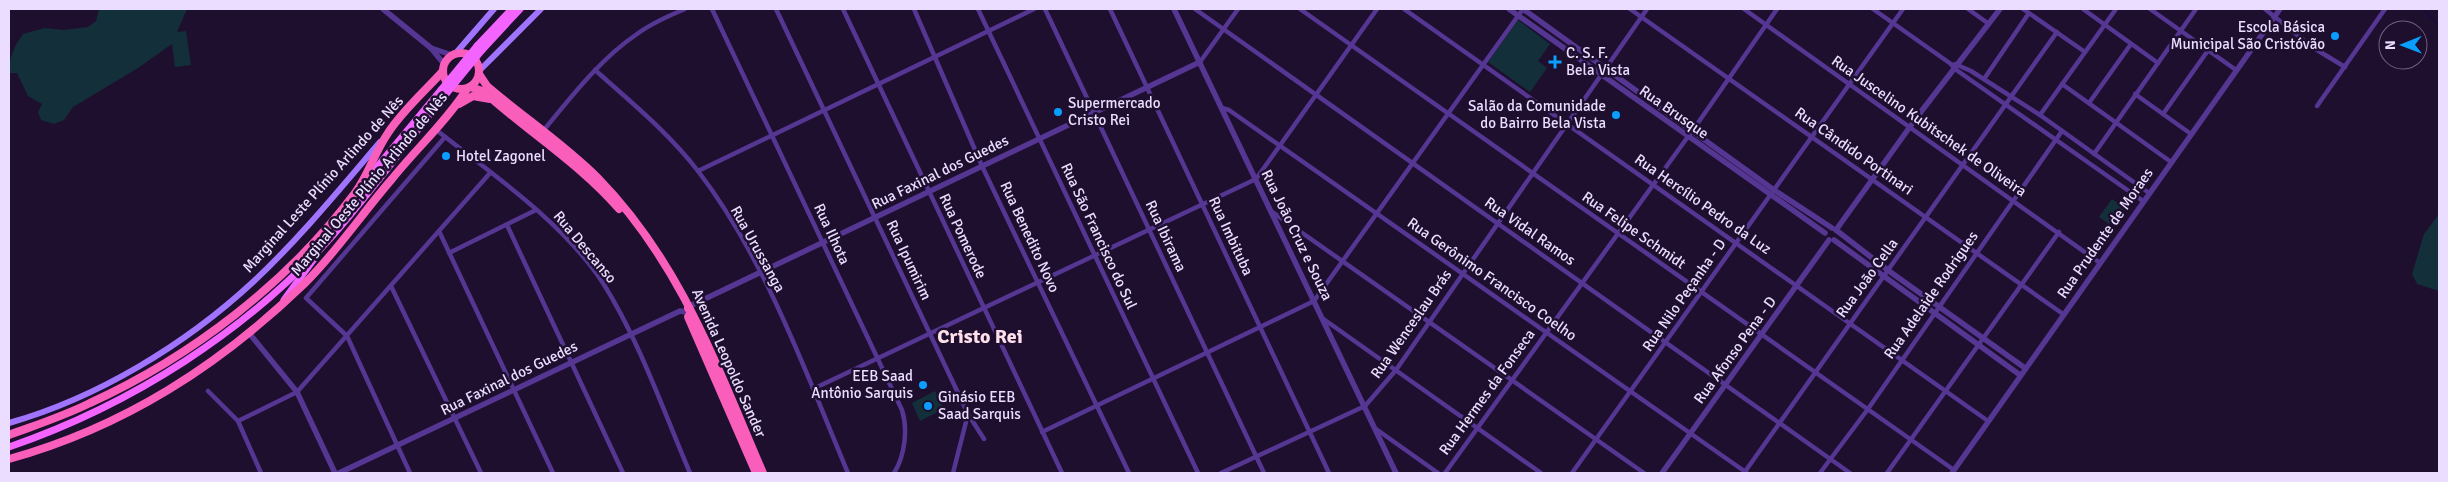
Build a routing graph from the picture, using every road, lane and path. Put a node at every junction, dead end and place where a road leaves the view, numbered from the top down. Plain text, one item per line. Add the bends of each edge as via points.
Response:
1 (383, 9) edge
2 (494, 9) edge
3 (512, 9) edge
4 (520, 9) edge
5 (540, 9) edge
6 (685, 9) edge
7 (712, 9) edge
8 (776, 9) edge
9 (843, 9) edge
10 (914, 9) edge
11 (978, 9) edge
12 (1034, 9) edge
13 (1045, 9) edge
14 (1110, 9) edge
15 (1174, 9) edge
16 (1195, 9) edge
17 (1238, 9) edge
18 (1300, 9) edge
19 (1377, 9) edge
20 (1404, 9) edge
21 (1509, 9) edge
22 (1523, 9) edge
23 (1630, 9) edge
24 (1647, 9) edge
25 (1744, 9) edge
26 (1777, 9) edge
27 (1873, 9) edge
28 (1903, 9) edge
29 (1968, 9) edge
30 (2000, 9) edge
31 (2023, 9) edge
32 (2083, 9) edge
33 (2116, 9) edge
34 (2150, 9) edge
35 (2196, 9) edge
36 (2265, 9) edge
37 (2280, 9) edge
38 (2385, 9) edge
39 (2029, 13) junction
40 (1518, 15) junction
41 (2275, 16) junction
42 (1641, 17) junction
43 (1766, 24) junction
44 (1893, 24) junction
45 (1989, 24) junction
46 (2105, 25) junction
47 (1223, 29) junction
48 (988, 30) junction
49 (2181, 30) junction
50 (2057, 32) junction
51 (2131, 44) junction
52 (1351, 45) junction
53 (431, 48) junction
54 (480, 48) junction
55 (2209, 49) junction
56 (2085, 52) junction
57 (453, 54) junction
58 (936, 55) junction
59 (1200, 62) junction
60 (2158, 63) junction
61 (1483, 64) junction
62 (1955, 66) junction
63 (443, 67) junction
64 (1605, 67) junction
65 (2344, 67) junction
66 (596, 70) junction
67 (2236, 70) junction
68 (479, 72) junction
69 (1600, 75) junction
70 (1728, 78) junction
71 (1984, 79) junction
72 (877, 84) junction
73 (1849, 84) junction
74 (2062, 84) junction
75 (1147, 87) junction
76 (468, 88) junction
77 (444, 92) junction
78 (1316, 94) junction
79 (2135, 94) junction
80 (2011, 97) junction
81 (492, 99) junction
82 (2089, 103) junction
83 (2006, 104) junction
84 (2317, 106) dead end
85 (1222, 108) junction
86 (452, 110) junction
87 (824, 110) junction
88 (1094, 113) junction
89 (1448, 113) junction
90 (2163, 114) junction
91 (2040, 116) junction
92 (2116, 122) junction
93 (1566, 123) junction
94 (1911, 127) junction
95 (435, 129) junction
96 (1692, 130) junction
97 (543, 131) junction
98 (2062, 131) junction
99 (388, 132) junction
100 (2191, 134) junction
101 (772, 135) junction
102 (1687, 136) junction
103 (445, 137) junction
104 (1812, 137) junction
105 (1039, 138) junction
106 (2056, 139) junction
107 (1280, 145) junction
108 (2094, 154) junction
109 (2171, 162) junction
110 (1412, 163) junction
111 (1963, 165) junction
112 (982, 166) junction
113 (698, 171) junction
114 (490, 173) junction
115 (1532, 173) junction
116 (1256, 178) junction
117 (1872, 180) junction
118 (1652, 184) junction
119 (356, 192) junction
120 (928, 192) junction
121 (1772, 192) junction
122 (2149, 193) junction
123 (2013, 200) junction
124 (2144, 201) junction
125 (1202, 204) junction
126 (536, 210) junction
127 (1271, 211) junction
128 (1376, 213) junction
129 (875, 217) junction
130 (1925, 217) junction
131 (1497, 222) junction
132 (507, 225) junction
133 (1149, 229) junction
134 (1835, 230) junction
135 (439, 231) junction
136 (2059, 232) junction
137 (334, 233) junction
138 (1617, 233) junction
139 (1825, 234) junction
140 (1832, 240) junction
141 (822, 242) junction
142 (1736, 243) junction
143 (1976, 253) junction
144 (449, 254) junction
145 (1095, 255) junction
146 (1343, 260) junction
147 (2100, 263) junction
148 (1888, 271) junction
149 (760, 272) junction
150 (1462, 273) junction
151 (1884, 278) junction
152 (1038, 282) junction
153 (1581, 283) junction
154 (2020, 284) junction
155 (391, 286) junction
156 (1796, 286) junction
157 (1701, 292) junction
158 (284, 300) junction
159 (1314, 300) junction
160 (1939, 307) junction
161 (983, 308) junction
162 (691, 310) junction
163 (1934, 314) junction
164 (2063, 314) junction
165 (1322, 318) junction
166 (1429, 322) junction
167 (1850, 323) junction
168 (1260, 327) junction
169 (1546, 332) junction
170 (249, 333) junction
171 (930, 333) junction
172 (630, 334) junction
173 (1761, 335) junction
174 (347, 336) junction
175 (1983, 338) junction
176 (1666, 342) junction
177 (1978, 345) junction
178 (1207, 352) junction
179 (878, 358) junction
180 (1901, 360) junction
181 (571, 362) junction
182 (2025, 368) junction
183 (1396, 370) junction
184 (1816, 372) junction
185 (2020, 375) junction
186 (1153, 378) junction
187 (1512, 380) junction
188 (1725, 385) junction
189 (812, 389) junction
190 (513, 390) junction
191 (1945, 390) junction
192 (208, 391) dead end
193 (296, 392) junction
194 (1630, 392) junction
195 (1096, 406) junction
196 (1365, 406) junction
197 (1868, 409) junction
198 (968, 414) junction
199 (454, 418) junction
200 (238, 421) junction
201 (1988, 421) junction
202 (9, 423) edge
203 (1779, 423) junction
204 (1375, 428) junction
205 (1477, 428) junction
206 (1042, 432) junction
207 (1310, 432) junction
208 (9, 434) edge
209 (1690, 434) junction
210 (984, 439) dead end
211 (1596, 440) junction
212 (1911, 440) junction
213 (397, 445) junction
214 (9, 447) edge
215 (1256, 456) junction
216 (9, 459) edge
217 (1830, 459) junction
218 (1953, 472) edge
219 (261, 473) edge
220 (335, 473) edge
221 (339, 473) edge
222 (410, 473) edge
223 (481, 473) edge
224 (553, 473) edge
225 (623, 473) edge
226 (690, 473) edge
227 (756, 473) edge
228 (763, 473) edge
229 (848, 473) edge
230 (894, 473) edge
231 (953, 473) edge
232 (1062, 473) edge
233 (1128, 473) edge
234 (1198, 473) edge
235 (1221, 473) edge
236 (1264, 473) edge
237 (1330, 473) edge
238 (1396, 473) edge
239 (1438, 473) edge
240 (1445, 473) edge
241 (1541, 473) edge
242 (1572, 473) edge
243 (1644, 473) edge
244 (1662, 473) edge
245 (1745, 473) edge
246 (1820, 473) edge
247 (1850, 473) edge
248 (1887, 473) edge

1 - 53 street
2 - 57 main road
3 - 54 main road
4 - 54 main road
5 - 68 main road
6 - 66 street via 637,34
7 - 101 street, Rua Ilhota
8 - 87 street, Rua Ipumirim
9 - 72 street, Rua Pomerode
10 - 58 street, Rua Benedito Novo
11 - 48 street, Rua São Francisco do Sul
12 - 48 street
13 - 88 street, Rua Ibirama
14 - 75 street, Rua Imbituba
15 - 59 street, Rua João Cruz e Souza
16 - 47 street, Rua Vidal Ramos
17 - 47 street
18 - 52 street, Rua Felipe Schmidt
19 - 52 street
20 - 61 street, Rua Hercílio Pedro da Luz
21 - 40 street, Rua Brusque
22 - 40 street
22 - 64 street, Rua Brusque
23 - 42 street, Rua Cândido Portinari
24 - 42 street, Rua Wenceslau Brás
25 - 43 street, Rua Juscelino Kubitschek de Oliveira
26 - 43 street, Rua Hermes da Fonseca
27 - 44 street
28 - 44 street, Rua Nilo Peçanha - D
29 - 45 street
30 - 45 street
31 - 39 street
32 - 46 street
33 - 46 street
34 - 49 street
35 - 49 street
36 - 41 street
37 - 41 street, Rua Prudente de Moraes
38 - 65 street
39 - 50 street
39 - 71 street
40 - 61 street
40 - 69 street, Rua Brusque
41 - 65 street via 2312,47
41 - 67 street, Rua Prudente de Moraes
42 - 64 street, Rua Wenceslau Brás
42 - 70 street, Rua Cândido Portinari
43 - 70 street, Rua Hermes da Fonseca
43 - 73 street, Rua Juscelino Kubitschek de Oliveira
44 - 62 street
44 - 73 street, Rua Nilo Peçanha - D
45 - 62 street
46 - 51 street
46 - 56 street
47 - 59 street
47 - 78 street, Rua Vidal Ramos
48 - 58 street
48 - 105 street, Rua São Francisco do Sul
49 - 55 street
49 - 60 street
50 - 56 street
50 - 80 street, Rua João Cella
51 - 60 street
51 - 82 street
52 - 78 street
52 - 89 street, Rua Felipe Schmidt
53 - 57 street
53 - 63 street
54 - 77 main road, bridge
55 - 67 street
55 - 90 street
56 - 74 street
57 - 63 highway
57 - 68 highway via 462,52 472,56
58 - 72 street
58 - 112 street, Rua Benedito Novo
59 - 75 street, Rua Faxinal dos Guedes
59 - 85 street, Rua João Cruz e Souza
60 - 79 street
61 - 89 street
61 - 93 street, Rua Hercílio Pedro da Luz
62 - 71 street
62 - 83 street
62 - 94 street
63 - 76 highway via 446,81 451,86
63 - 99 highway, Marginal Leste Plínio Arlindo de Nês
64 - 69 street, Rua Wenceslau Brás
64 - 96 street, Rua Brusque
65 - 84 street
66 - 97 street
66 - 113 street, Rua Urussanga via 637,107
67 - 100 street, Rua Prudente de Moraes
68 - 76 highway
68 - 97 highway, Avenida Leopoldo Sander via 487,86
69 - 93 street, Rua Wenceslau Brás
69 - 102 street, Rua Brusque
70 - 96 street, Rua Hermes da Fonseca
70 - 104 street, Rua Cândido Portinari
71 - 80 street
72 - 87 street
72 - 120 street, Rua Pomerode
73 - 94 street, Rua Juscelino Kubitschek de Oliveira
73 - 104 street, Rua Nilo Peçanha - D
74 - 82 street
74 - 91 street
75 - 88 street, Rua Faxinal dos Guedes
75 - 125 street, Rua Imbituba
76 - 81 highway, Avenida Leopoldo Sander via 483,91
76 - 86 highway, Marginal Oeste Plínio Arlindo de Nês
77 - 119 main road
77 - 137 main road
78 - 107 street
78 - 110 street, Rua Vidal Ramos
79 - 90 street
79 - 92 street
80 - 83 street, Rua João Cella
80 - 91 street
81 - 86 highway via 473,96
81 - 162 highway, Avenida Leopoldo Sander via 562,154 604,193 654,254
82 - 92 street
83 - 106 street
83 - 111 street, Rua João Cella
85 - 107 street, Rua Gerônimo Francisco Coelho
85 - 116 street, Rua João Cruz e Souza
86 - 95 highway, Marginal Oeste Plínio Arlindo de Nês
87 - 101 street
87 - 129 street, Rua Ipumirim
88 - 105 street, Rua Faxinal dos Guedes
88 - 133 street, Rua Ibirama
89 - 110 street
89 - 115 street, Rua Felipe Schmidt
90 - 100 street
91 - 98 street
92 - 108 street
92 - 109 street
93 - 115 street, Rua Wenceslau Brás
93 - 118 street, Rua Hercílio Pedro da Luz
94 - 111 street, Rua Juscelino Kubitschek de Oliveira
94 - 117 street
95 - 103 street, Rua Descanso
95 - 158 highway, Marginal Oeste Plínio Arlindo de Nês via 305,283
96 - 102 street, Rua Hermes da Fonseca
96 - 121 street, Rua Brusque
97 - 162 highway, Avenida Leopoldo Sander via 586,167 631,216 650,239
98 - 106 street, Rua Adelaide Rodrigues
98 - 108 street
99 - 119 highway
99 - 202 main road, Marginal Leste Plínio Arlindo de Nês via 283,251 228,305 121,378 59,407
100 - 109 street, Rua Prudente de Moraes
101 - 113 street
101 - 141 street, Rua Ilhota
102 - 118 street, Rua Hermes da Fonseca
102 - 121 street, Rua Brusque
103 - 114 street, Rua Descanso
103 - 174 street via 306,298
104 - 117 street, Rua Cândido Portinari
104 - 121 street, Rua Nilo Peçanha - D
105 - 112 street, Rua Faxinal dos Guedes
105 - 145 street, Rua São Francisco do Sul
106 - 123 street, Rua Adelaide Rodrigues
106 - 124 street
107 - 116 street
107 - 128 street, Rua Gerônimo Francisco Coelho
108 - 122 street
109 - 122 street, Rua Prudente de Moraes
110 - 128 street
110 - 131 street, Rua Vidal Ramos
111 - 123 street, Rua Juscelino Kubitschek de Oliveira
111 - 130 street, Rua João Cella
112 - 120 street, Rua Faxinal dos Guedes
112 - 152 street, Rua Benedito Novo
113 - 149 street, Rua Urussanga
114 - 126 street, Rua Descanso
114 - 135 street
115 - 131 street, Rua Wenceslau Brás
115 - 138 street, Rua Felipe Schmidt
116 - 125 street
116 - 127 street, Rua João Cruz e Souza
117 - 130 street, Rua Cândido Portinari
117 - 134 street
118 - 138 street, Rua Hermes da Fonseca
118 - 142 street, Rua Hercílio Pedro da Luz
119 - 208 highway via 274,282 224,324 116,391
120 - 129 street, Rua Faxinal dos Guedes
120 - 161 street, Rua Pomerode
121 - 134 street, Rua Brusque
121 - 139 street, Rua Brusque
121 - 142 street, Rua Nilo Peçanha - D
122 - 124 street, Rua Prudente de Moraes
123 - 136 street, Rua Juscelino Kubitschek de Oliveira
123 - 143 street, Rua Adelaide Rodrigues
124 - 147 street, Rua Prudente de Moraes
125 - 133 street
125 - 168 street, Rua Imbituba
126 - 132 street
126 - 172 street, Rua Descanso via 563,235 602,282
127 - 146 street
127 - 159 street, Rua João Cruz e Souza
128 - 146 street
128 - 150 street, Rua Gerônimo Francisco Coelho
129 - 141 street, Rua Faxinal dos Guedes
129 - 171 street, Rua Ipumirim
130 - 143 street, Rua Cândido Portinari
130 - 148 street, Rua João Cella
131 - 150 street, Rua Wenceslau Brás
131 - 153 street, Rua Vidal Ramos
132 - 144 street
132 - 181 street
133 - 145 street
133 - 178 street, Rua Ibirama
134 - 139 street via 1828,228
134 - 140 street, Rua Afonso Pena - D
134 - 148 street, Rua Brusque
135 - 144 street
135 - 155 street
136 - 147 street, Rua Juscelino Kubitschek de Oliveira
136 - 154 street
137 - 158 main road
137 - 214 main road via 258,307 169,370 123,398 63,427
138 - 153 street, Rua Hermes da Fonseca
138 - 157 street, Rua Felipe Schmidt
139 - 140 street
140 - 151 street
140 - 156 street, Rua Afonso Pena - D
141 - 149 street, Rua Faxinal dos Guedes
141 - 179 street, Rua Ilhota
142 - 156 street, Rua Hercílio Pedro da Luz
142 - 157 street, Rua Nilo Peçanha - D
143 - 154 street, Rua Cândido Portinari
143 - 160 street, Rua Adelaide Rodrigues
144 - 190 street
145 - 152 street
145 - 186 street, Rua São Francisco do Sul
146 - 159 street
146 - 166 street
147 - 164 street, Rua Prudente de Moraes
148 - 151 street, Rua João Cella
148 - 160 street, Rua Brusque
149 - 162 street, Rua Faxinal dos Guedes
149 - 189 street, Rua Urussanga
150 - 166 street, Rua Wenceslau Brás
150 - 169 street, Rua Gerônimo Francisco Coelho
151 - 163 street
151 - 167 street, Rua João Cella
152 - 161 street
152 - 195 street, Rua Benedito Novo
153 - 169 street, Rua Hermes da Fonseca
153 - 176 street, Rua Vidal Ramos
154 - 164 street, Rua Cândido Portinari
154 - 175 street
155 - 174 street
155 - 199 street
156 - 167 street, Rua Hercílio Pedro da Luz
156 - 173 street, Rua Afonso Pena - D
157 - 173 street, Rua Felipe Schmidt
157 - 176 street, Rua Nilo Peçanha - D
158 - 170 highway, Marginal Oeste Plínio Arlindo de Nês
159 - 165 street, Rua João Cruz e Souza
159 - 168 street
160 - 163 street, Rua Adelaide Rodrigues
160 - 175 street, Rua Brusque
161 - 171 street
161 - 206 street, Rua Pomerode
162 - 172 street, Rua Faxinal dos Guedes via 680,311
162 - 227 highway, Avenida Leopoldo Sander via 688,317
162 - 228 highway, Avenida Leopoldo Sander
163 - 177 street
163 - 180 street, Rua Adelaide Rodrigues
164 - 182 street, Rua Prudente de Moraes
165 - 183 street
165 - 196 street, Rua João Cruz e Souza
166 - 183 street, Rua Wenceslau Brás
166 - 187 street
167 - 180 street, Rua Hercílio Pedro da Luz
167 - 184 street, Rua João Cella
168 - 178 street
168 - 207 street, Rua Imbituba
169 - 187 street, Rua Hermes da Fonseca
169 - 194 street, Rua Gerônimo Francisco Coelho
170 - 193 street
170 - 216 highway, Marginal Oeste Plínio Arlindo de Nês via 165,394 122,417
171 - 179 street
171 - 198 street, Rua Ipumirim
172 - 181 street, Rua Faxinal dos Guedes
172 - 226 street, Rua Descanso
173 - 184 street, Rua Felipe Schmidt
173 - 188 street, Rua Afonso Pena - D
174 - 193 street
174 - 213 street
175 - 177 street
175 - 182 street, Rua Brusque
176 - 188 street, Rua Vidal Ramos
176 - 194 street, Rua Nilo Peçanha - D
177 - 185 street
177 - 191 street
178 - 186 street
178 - 215 street, Rua Ibirama
179 - 189 street
179 - 230 street, Rua Ilhota via 906,422 904,442
180 - 191 street, Rua Hercílio Pedro da Luz
180 - 197 street, Rua Adelaide Rodrigues
181 - 190 street, Rua Faxinal dos Guedes
181 - 225 street
182 - 185 street, Rua Prudente de Moraes
183 - 196 street, Rua Wenceslau Brás
183 - 205 street
184 - 197 street, Rua Felipe Schmidt
184 - 203 street, Rua João Cella
185 - 201 street, Rua Prudente de Moraes
186 - 195 street
186 - 234 street, Rua São Francisco do Sul
187 - 205 street, Rua Hermes da Fonseca
187 - 211 street
188 - 203 street, Rua Vidal Ramos
188 - 209 street, Rua Afonso Pena - D
189 - 229 street, Rua Urussanga
190 - 199 street, Rua Faxinal dos Guedes
190 - 224 street
191 - 201 street, Rua Hercílio Pedro da Luz
191 - 212 street
192 - 200 street
193 - 200 street
193 - 220 street
194 - 209 street, Rua Gerônimo Francisco Coelho
194 - 211 street, Rua Nilo Peçanha - D
195 - 206 street
195 - 233 street, Rua Benedito Novo
196 - 204 street, Rua João Cruz e Souza
196 - 207 street
197 - 212 street, Rua Felipe Schmidt
197 - 217 street, Rua Adelaide Rodrigues
198 - 210 street, Rua Ipumirim
198 - 231 street
199 - 213 street, Rua Faxinal dos Guedes
199 - 223 street
200 - 219 street
201 - 218 street, Rua Prudente de Moraes
203 - 217 street, Rua Vidal Ramos
203 - 245 street, Rua João Cella
204 - 238 street, Rua João Cruz e Souza
204 - 239 street
205 - 240 street, Rua Hermes da Fonseca
205 - 241 street
206 - 232 street, Rua Pomerode
207 - 215 street
207 - 237 street, Rua Imbituba
209 - 244 street, Rua Afonso Pena - D
209 - 245 street, Rua Gerônimo Francisco Coelho
211 - 242 street, Rua Nilo Peçanha - D
211 - 243 street
212 - 218 street, Rua Felipe Schmidt
212 - 248 street
213 - 221 street, Rua Faxinal dos Guedes
213 - 222 street
215 - 235 street
215 - 236 street, Rua Ibirama
217 - 246 street, Rua Adelaide Rodrigues
217 - 247 street, Rua Vidal Ramos

